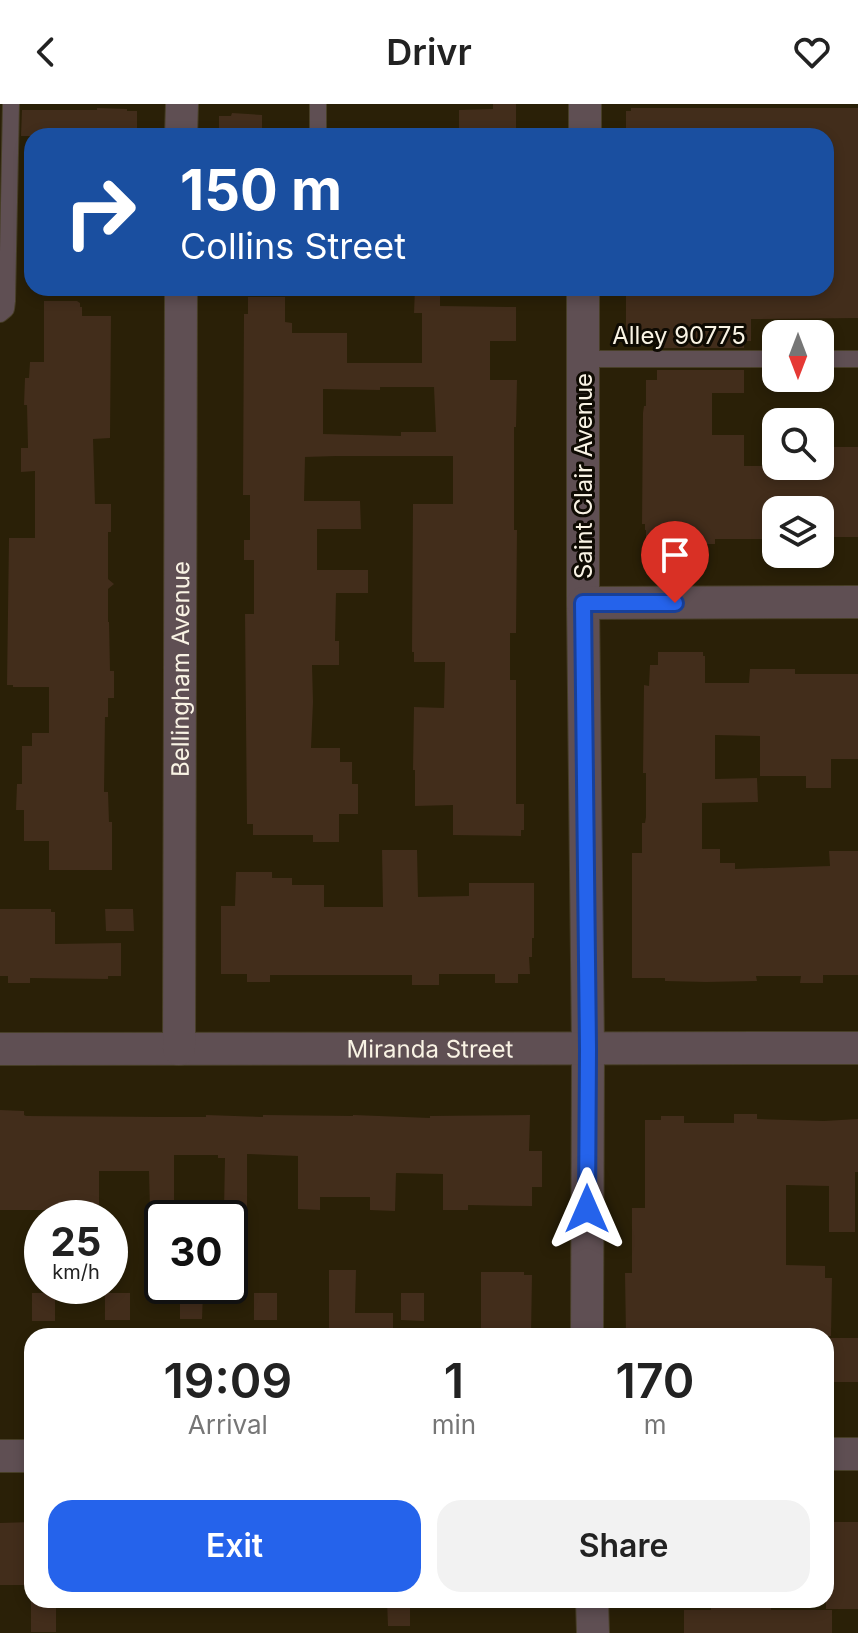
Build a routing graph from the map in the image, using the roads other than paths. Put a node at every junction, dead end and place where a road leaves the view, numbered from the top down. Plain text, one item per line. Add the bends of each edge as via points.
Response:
1 (11, 104) edge
2 (182, 104) edge
3 (318, 104) edge
4 (585, 104) edge
5 (181, 128) edge
6 (318, 128) edge
7 (585, 128) edge
8 (181, 296) edge
9 (583, 296) edge
10 (0, 314) edge
11 (582, 359) junction
12 (762, 359) edge
13 (834, 359) edge
14 (858, 359) edge
15 (858, 602) edge
16 (583, 603) junction
17 (858, 1048) edge
18 (0, 1049) edge
19 (179, 1049) junction
20 (588, 1049) junction
21 (587, 1328) edge
22 (834, 1454) edge
23 (858, 1454) edge
24 (0, 1456) edge
25 (24, 1456) edge
26 (592, 1608) edge
27 (593, 1633) edge

1 - 10 lane via 7,301
2 - 5 street
3 - 6 lane
4 - 7 street
8 - 19 street, Bellingham Avenue
9 - 11 street, Saint Clair Avenue
11 - 12 lane, Alley 90775
11 - 16 street, Saint Clair Avenue
13 - 14 lane
15 - 16 street
16 - 20 street, Saint Clair Avenue
17 - 20 street, Miranda Street
18 - 19 street, Miranda Street
19 - 20 street, Miranda Street
20 - 21 street, Saint Clair Avenue
22 - 23 street
24 - 25 street
26 - 27 street

